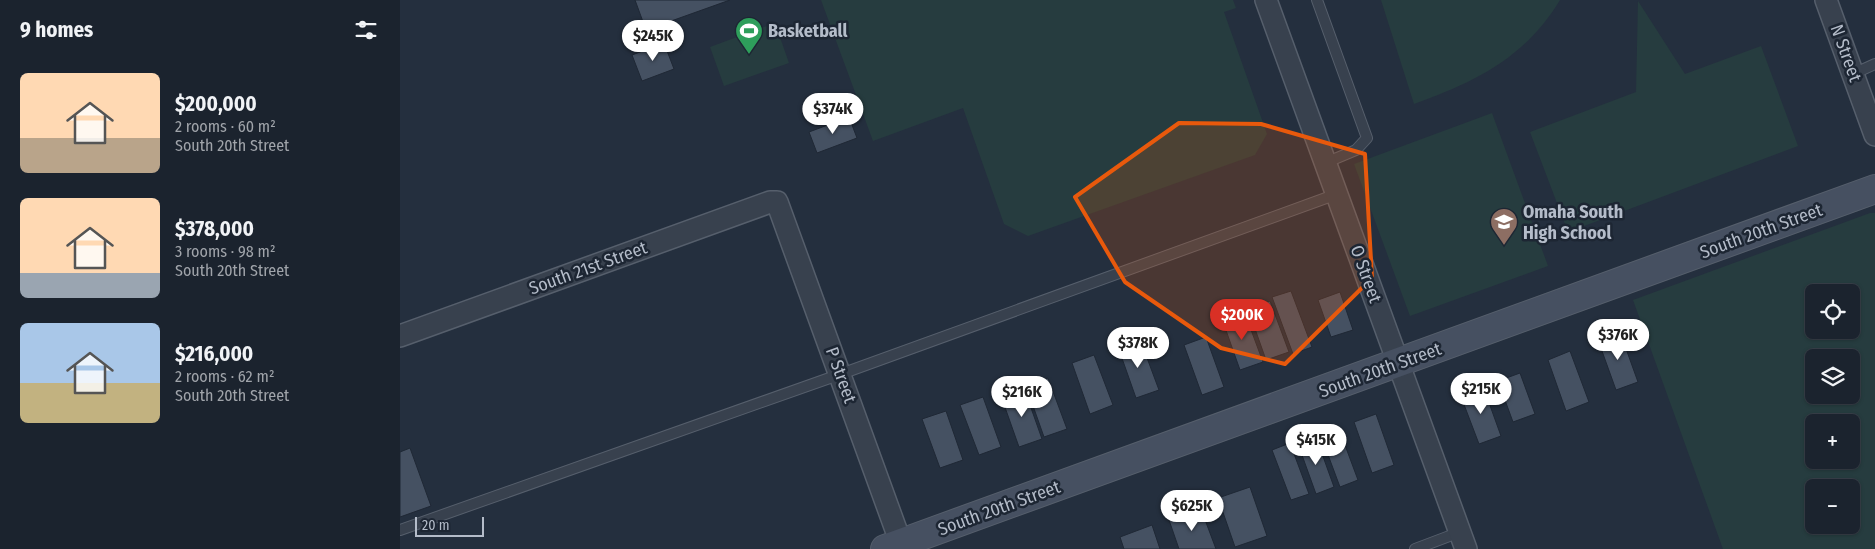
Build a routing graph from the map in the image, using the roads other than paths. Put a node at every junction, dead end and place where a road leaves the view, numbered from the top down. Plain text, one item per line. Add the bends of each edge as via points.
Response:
1 (1266, 0) edge
2 (1317, 0) edge
3 (1826, 0) edge
4 (1875, 64) edge
5 (1853, 74) junction
6 (1875, 135) edge
7 (1326, 163) junction
8 (1875, 189) edge
9 (1337, 194) junction
10 (777, 202) joint
11 (400, 336) edge
12 (1399, 363) junction
13 (840, 374) junction
14 (400, 530) edge
15 (1463, 541) edge
16 (896, 547) edge
17 (1415, 549) edge

1 - 7 street, O Street
2 - 7 lane via 1367,138 1356,150
3 - 5 street, N Street
4 - 5 lane
5 - 6 street, N Street
7 - 9 street, O Street
8 - 12 street, South 20th Street
9 - 12 street, O Street
9 - 13 lane
10 - 11 street, South 21st Street
10 - 13 street, P Street
12 - 15 street, O Street
12 - 16 street, South 20th Street
13 - 14 lane
13 - 16 street, P Street
15 - 17 lane

